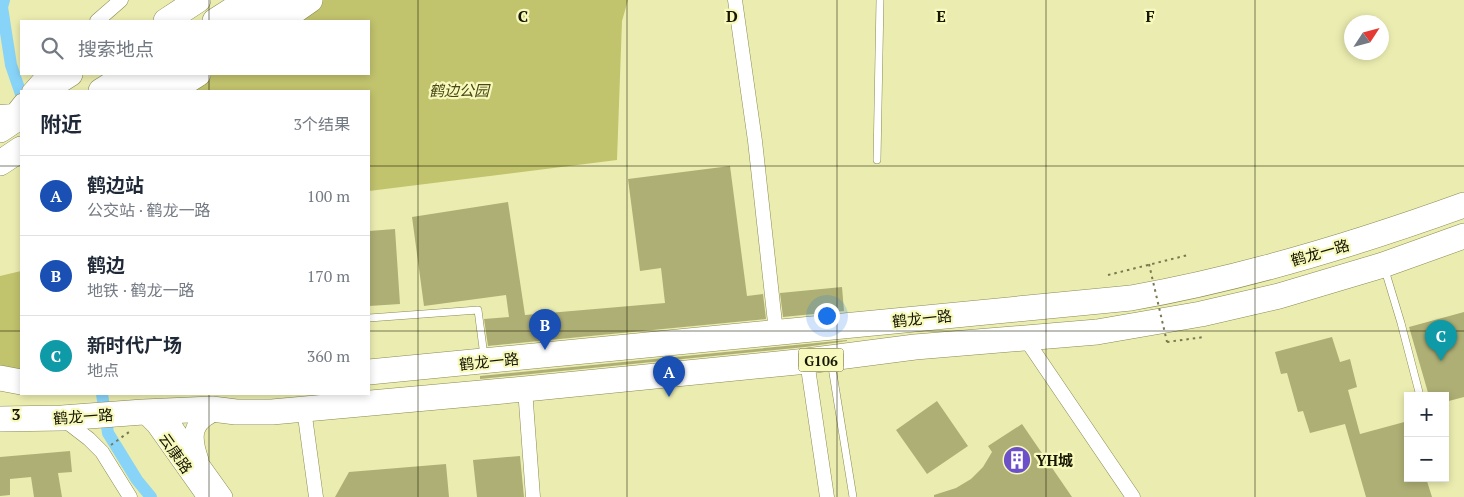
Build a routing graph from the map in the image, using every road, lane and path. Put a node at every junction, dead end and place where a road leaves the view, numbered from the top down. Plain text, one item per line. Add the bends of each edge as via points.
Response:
1 (121, 0) edge
2 (184, 0) edge
3 (198, 0) edge
4 (240, 0) edge
5 (248, 0) edge
6 (278, 0) edge
7 (310, 0) edge
8 (735, 0) edge
9 (880, 0) edge
10 (98, 20) edge
11 (153, 20) edge
12 (168, 20) edge
13 (210, 20) edge
14 (217, 20) edge
15 (249, 20) edge
16 (281, 20) edge
17 (68, 75) edge
18 (82, 75) edge
19 (126, 75) edge
20 (133, 75) edge
21 (161, 75) edge
22 (196, 75) edge
23 (43, 86) edge
24 (103, 90) edge
25 (111, 90) edge
26 (133, 90) edge
27 (173, 90) edge
28 (877, 160) dead end
29 (1464, 205) edge
30 (1464, 236) edge
31 (1188, 255) dead end
32 (1149, 264) junction
33 (1384, 265) junction
34 (1108, 274) dead end
35 (370, 318) edge
36 (776, 332) junction
37 (1204, 337) dead end
38 (1025, 338) junction
39 (819, 360) junction
40 (484, 361) junction
41 (370, 372) edge
42 (0, 378) edge
43 (20, 382) edge
44 (525, 389) junction
45 (1419, 392) edge
46 (304, 409) junction
47 (218, 410) junction
48 (143, 413) edge
49 (62, 418) junction
50 (0, 419) edge
51 (110, 446) dead end
52 (202, 468) junction
53 (130, 497) edge
54 (207, 497) edge
55 (223, 497) edge
56 (316, 497) edge
57 (533, 497) edge
58 (827, 497) edge
59 (853, 497) edge
60 (1132, 497) edge

1 - 10 street
2 - 11 highway
3 - 12 highway
4 - 13 highway
5 - 14 highway
6 - 15 highway
7 - 16 highway
8 - 36 street via 755,140
9 - 28 lane
17 - 23 highway
18 - 23 highway
19 - 24 highway
20 - 25 highway
21 - 26 highway
22 - 27 highway
29 - 36 highway, 鹤龙一路 / G106 via 1298,258 1149,295
30 - 33 highway, 鹤龙一路 / G106
31 - 32 path
32 - 34 path
32 - 37 path, bridge via 1167,342
33 - 38 highway, 鹤龙一路 / G106 via 1279,296 1202,314 1097,332
33 - 45 lane
35 - 40 lane via 478,310
36 - 40 highway, 鹤龙一路 / G106
38 - 39 highway, 鹤龙一路 / G106 via 915,347
38 - 60 street
39 - 44 highway, 鹤龙一路 / G106
39 - 58 street
39 - 59 lane
40 - 41 highway, 鹤龙一路 / G106
42 - 43 highway
44 - 46 highway, 鹤龙一路 / G106
44 - 57 street
46 - 47 highway, 鹤龙一路 / G106
46 - 56 street
47 - 48 highway, 鹤龙一路 / G106
47 - 52 street via 205,415 196,427 195,446
48 - 49 highway, 鹤龙一路 / G106
48 - 51 path
48 - 52 street, 云康路 via 176,430
48 - 54 street, 云康路 via 156,425
49 - 50 highway, 鹤龙一路 / G106
49 - 53 street via 102,452
52 - 55 street, 云康路

